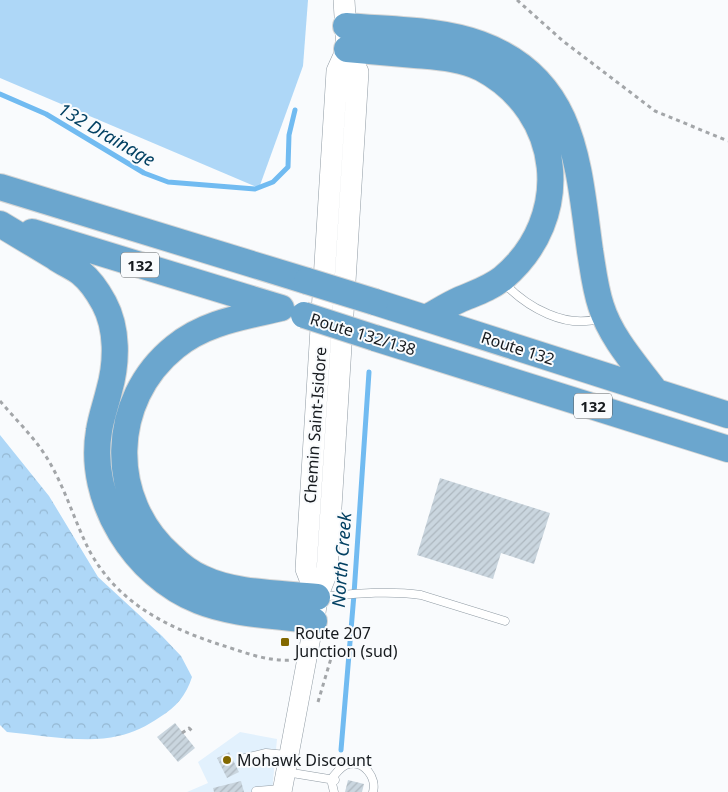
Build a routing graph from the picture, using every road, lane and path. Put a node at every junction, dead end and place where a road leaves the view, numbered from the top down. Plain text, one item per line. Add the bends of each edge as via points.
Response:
1 (344, 0) edge
2 (517, 0) edge
3 (343, 48) junction
4 (728, 141) edge
5 (0, 187) edge
6 (0, 223) edge
7 (501, 279) junction
8 (292, 312) junction
9 (605, 317) junction
10 (426, 318) junction
11 (656, 392) junction
12 (728, 415) edge
13 (727, 448) edge
14 (316, 609) junction
15 (505, 621) dead end
16 (193, 732) dead end
17 (182, 733) dead end
18 (245, 758) dead end
19 (285, 777) edge
20 (333, 780) junction
21 (256, 791) edge
22 (334, 792) edge
23 (373, 792) edge

1 - 3 main road
2 - 4 path via 563,41 655,110
3 - 7 highway via 470,63 505,84 525,105 544,141 551,167 549,201 538,235 527,252
3 - 9 highway via 426,33 466,39 504,54 536,80 558,107 570,137 598,298
3 - 14 main road, Chemin Saint-Isidore via 306,569
3 - 14 main road, Chemin Saint-Isidore via 358,72 327,572
5 - 10 highway, Route 132 / 132, bridge
6 - 8 highway, Route 132/138 / 132
6 - 14 highway via 80,273 105,304 115,362 99,430 98,464 103,491 116,524 135,553 155,574 197,601 223,609
7 - 9 lane via 523,301 550,314 584,322
7 - 10 highway
8 - 13 highway, Route 132/138 / 132, bridge
8 - 14 highway via 208,327 164,356 147,376 133,401 124,458 126,478 143,523 165,551 188,570 200,578 230,588
9 - 11 highway
10 - 11 highway, Route 132 / 132
11 - 12 highway, Route 132 / 132
14 - 15 lane via 354,594 407,593
14 - 19 street
16 - 17 path via 189,728
18 - 19 lane via 266,753
19 - 20 lane
19 - 21 lane
20 - 22 lane
20 - 23 lane via 341,767 354,764 369,772

